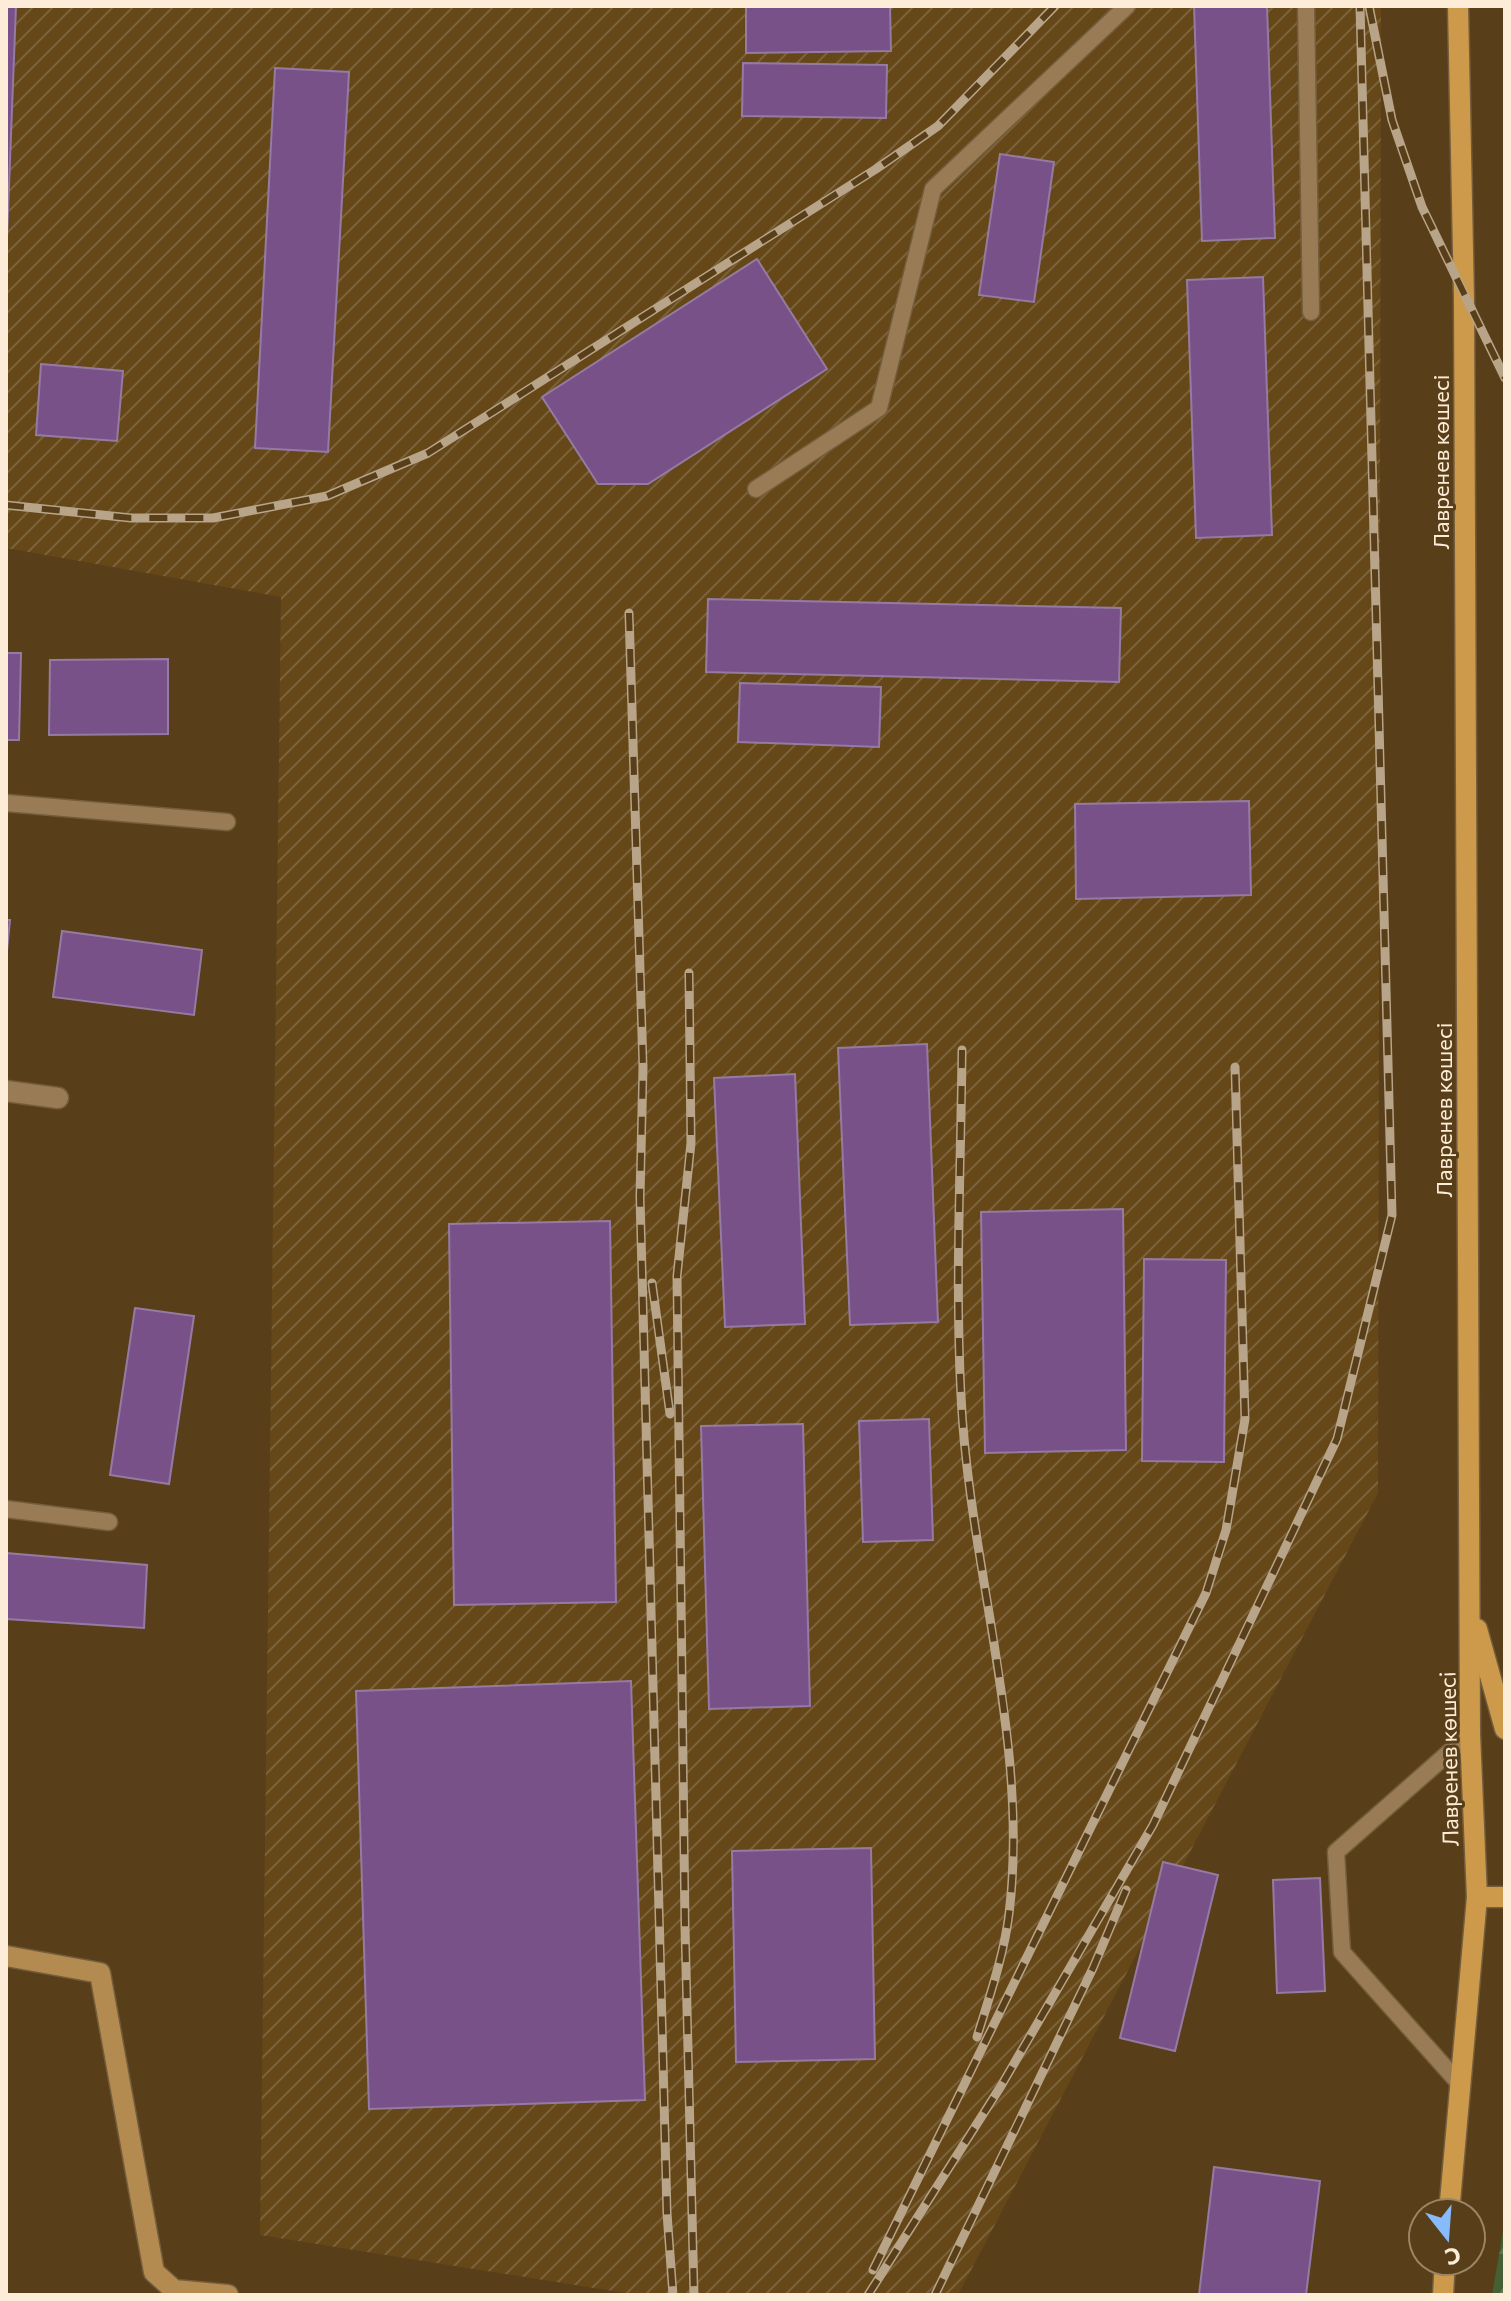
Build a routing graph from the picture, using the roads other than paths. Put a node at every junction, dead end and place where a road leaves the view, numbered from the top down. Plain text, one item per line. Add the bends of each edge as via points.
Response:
1 (1127, 6) edge
2 (1306, 6) edge
3 (1458, 6) edge
4 (1311, 312) dead end
5 (756, 489) dead end
6 (6, 803) edge
7 (227, 822) dead end
8 (6, 1091) edge
9 (58, 1098) dead end
10 (6, 1509) edge
11 (109, 1522) dead end
12 (1470, 1602) junction
13 (1505, 1729) edge
14 (1470, 1734) junction
15 (1477, 1897) junction
16 (1505, 1897) edge
17 (6, 1956) edge
18 (1458, 2082) junction
19 (1450, 2197) edge
20 (173, 2292) edge
21 (228, 2295) edge

1 - 5 lane via 933,189 879,408
2 - 4 lane
3 - 12 main road, Лавренев көшесі
6 - 7 lane
8 - 9 street
10 - 11 lane
12 - 13 main road
12 - 14 main road, Лавренев көшесі
14 - 15 main road, Лавренев көшесі
14 - 18 lane via 1336,1852 1342,1952
15 - 16 main road
15 - 18 main road, Лавренев көшесі
17 - 20 street via 100,1973 154,2272
18 - 19 main road, Лавренев көшесі
20 - 21 street

